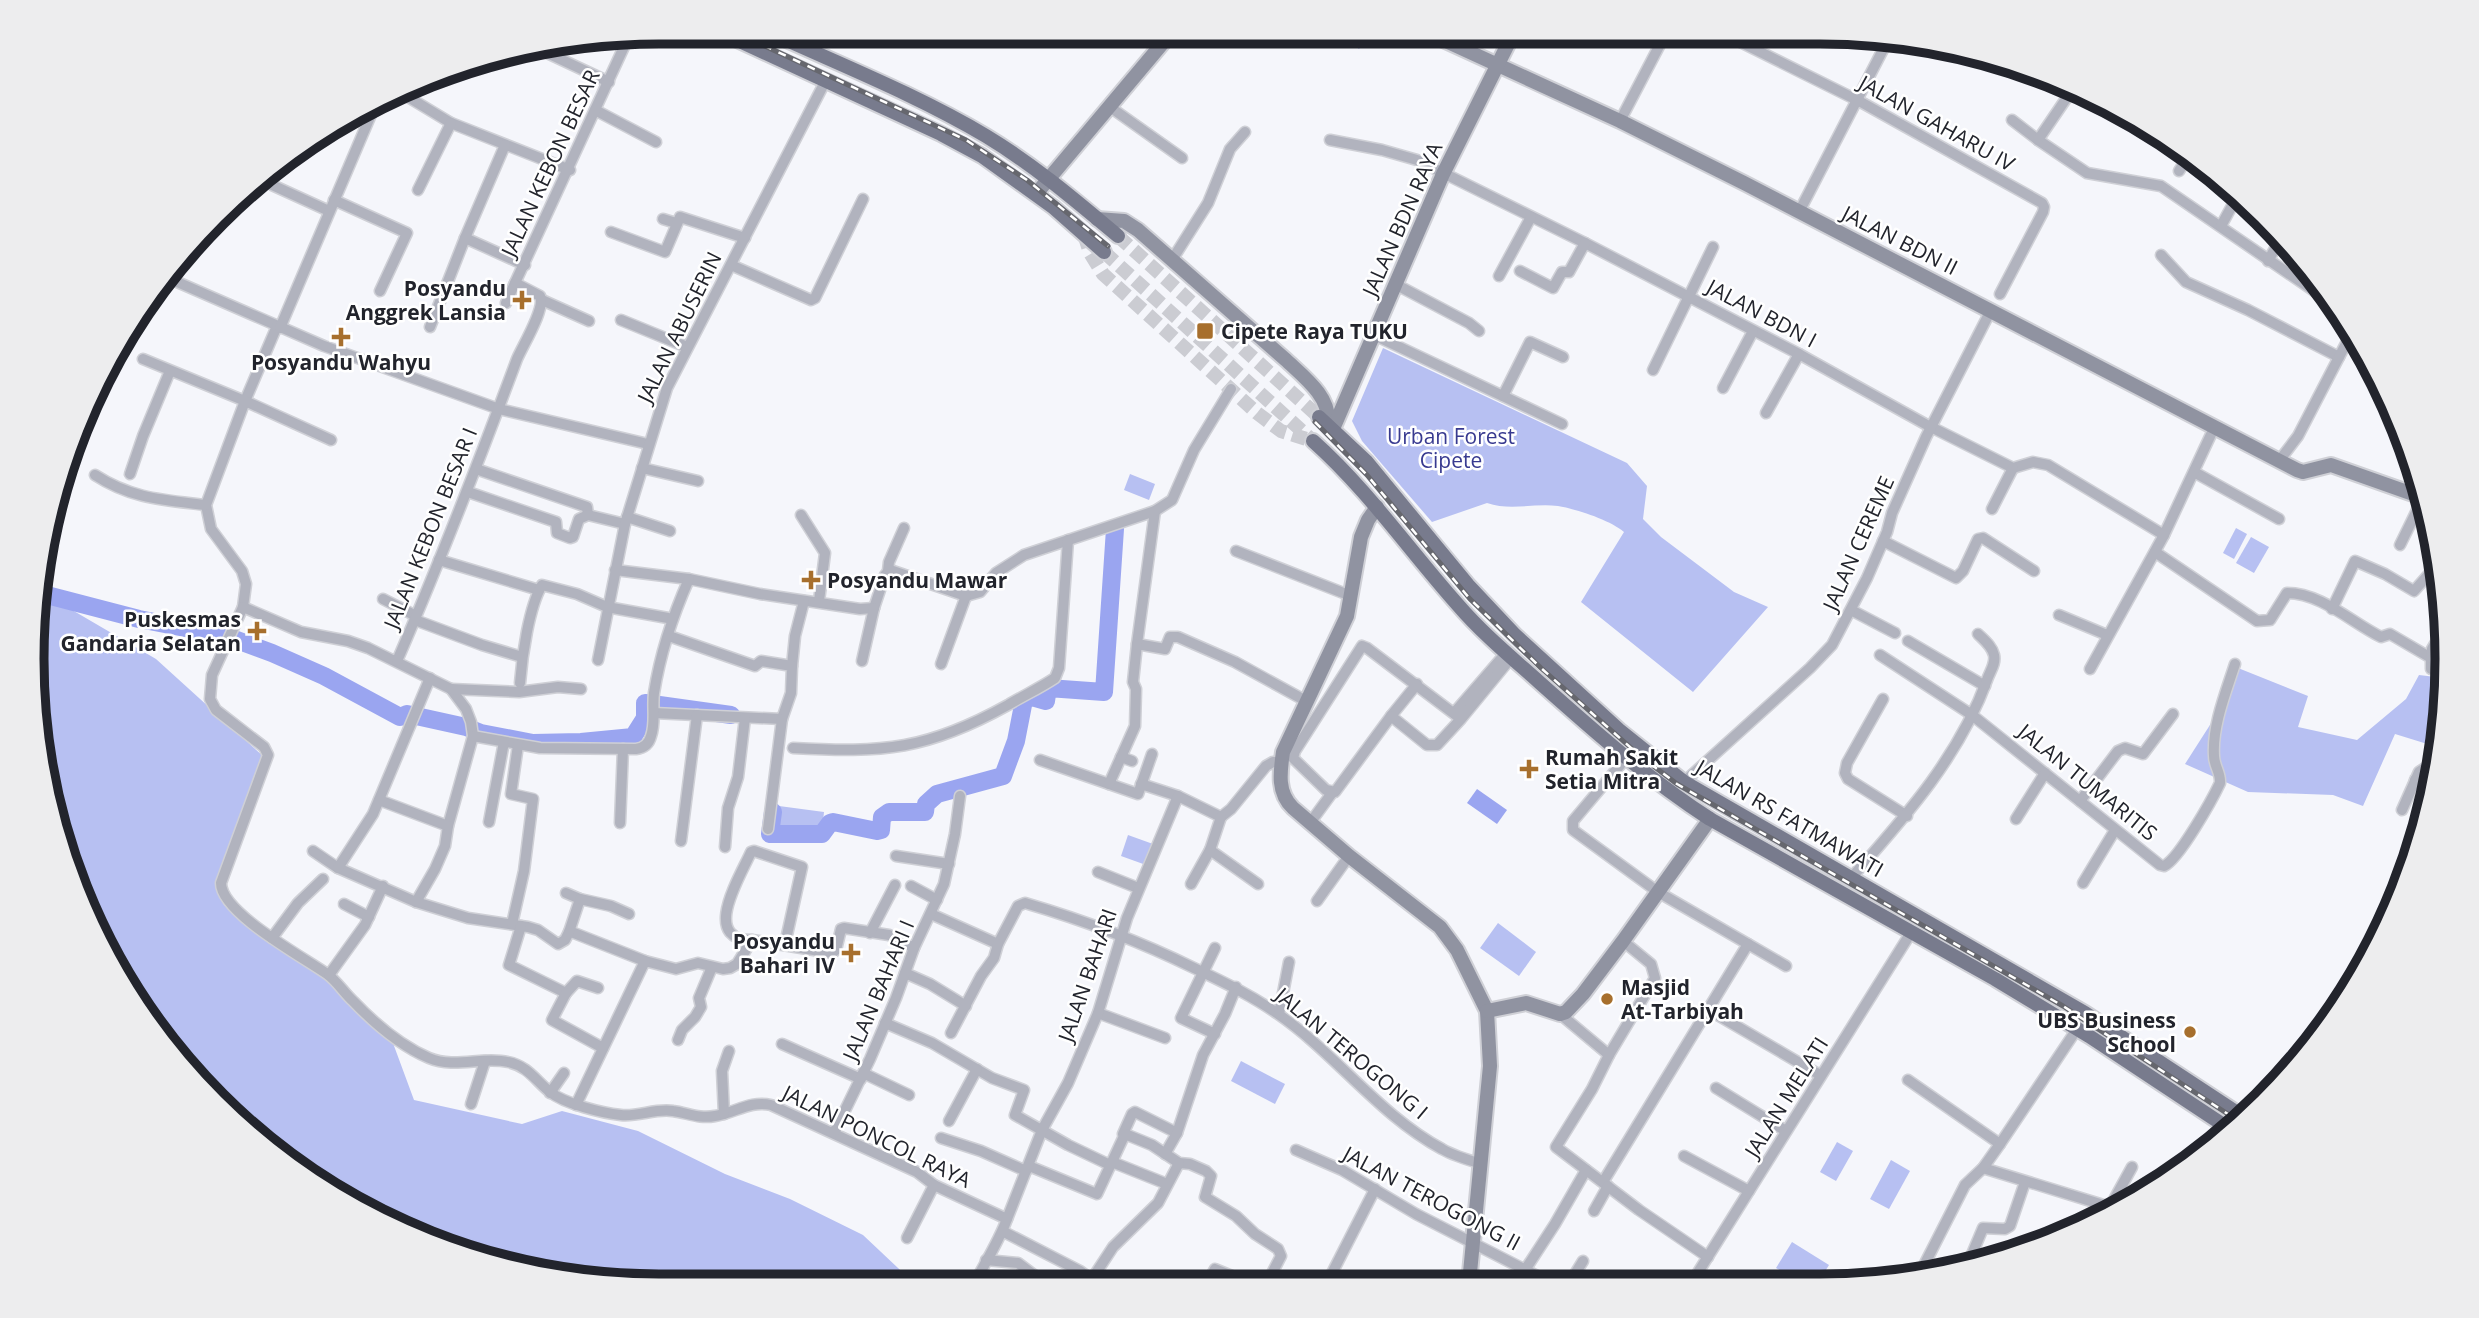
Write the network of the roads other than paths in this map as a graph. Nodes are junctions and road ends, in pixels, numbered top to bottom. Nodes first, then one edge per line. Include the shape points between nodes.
1 (746, 44) edge
2 (796, 44) edge
3 (815, 44) edge
4 (1159, 44) edge
5 (1452, 44) edge
6 (1508, 44) edge
7 (1660, 44) edge
8 (1744, 44) edge
9 (625, 45) edge
10 (1884, 47) edge
11 (811, 51) junction
12 (550, 54) edge
13 (1497, 65) junction
14 (826, 80) junction
15 (609, 82) junction
16 (2068, 96) edge
17 (409, 98) edge
18 (1857, 100) junction
19 (1110, 107) junction
20 (595, 110) junction
21 (371, 116) edge
22 (2012, 120) dead end
23 (1620, 121) junction
24 (451, 123) junction
25 (1245, 132) dead end
26 (1330, 140) dead end
27 (2038, 140) junction
28 (656, 142) dead end
29 (505, 145) junction
30 (1182, 159) dead end
31 (2184, 163) edge
32 (570, 170) junction
33 (2179, 171) dead end
34 (1444, 174) junction
35 (1048, 178) junction
36 (272, 185) dead end
37 (418, 190) dead end
38 (1035, 194) junction
39 (863, 199) dead end
40 (334, 200) junction
41 (2233, 203) edge
42 (329, 211) junction
43 (1799, 212) junction
44 (1531, 216) junction
45 (663, 219) dead end
46 (1097, 219) junction
47 (676, 223) junction
48 (2221, 226) junction
49 (611, 232) dead end
50 (1118, 236) tunnel mouth
51 (465, 238) junction
52 (746, 238) junction
53 (1585, 243) junction
54 (2276, 246) edge
55 (1713, 247) dead end
56 (1104, 252) tunnel mouth
57 (2161, 255) dead end
58 (1171, 260) junction
59 (2268, 261) junction
60 (525, 265) junction
61 (731, 265) junction
62 (1520, 271) dead end
63 (1499, 276) dead end
64 (174, 281) edge
65 (515, 283) junction
66 (1395, 284) junction
67 (380, 291) dead end
68 (2313, 291) edge
69 (2000, 294) dead end
70 (1688, 296) junction
71 (542, 300) junction
72 (506, 303) dead end
73 (1990, 312) junction
74 (621, 320) dead end
75 (589, 321) dead end
76 (278, 327) junction
77 (430, 327) dead end
78 (1479, 331) dead end
79 (1753, 331) junction
80 (1374, 335) junction
81 (2347, 341) edge
82 (687, 347) junction
83 (1799, 354) junction
84 (1563, 357) dead end
85 (2339, 357) junction
86 (143, 359) dead end
87 (1653, 370) dead end
88 (170, 371) junction
89 (1723, 388) dead end
90 (1231, 389) dead end
91 (1503, 396) junction
92 (245, 401) junction
93 (499, 409) junction
94 (1766, 413) dead end
95 (1327, 424) junction
96 (1562, 424) dead end
97 (1931, 427) junction
98 (2214, 428) junction
99 (331, 440) dead end
100 (1314, 440) dead end
101 (648, 444) junction
102 (2279, 461) junction
103 (642, 468) junction
104 (2013, 468) junction
105 (476, 469) junction
106 (2194, 471) junction
107 (130, 474) dead end
108 (95, 475) dead end
109 (698, 481) dead end
110 (468, 492) junction
111 (2412, 493) edge
112 (206, 505) junction
113 (1377, 507) junction
114 (1992, 509) dead end
115 (1155, 511) junction
116 (2417, 513) edge
117 (588, 515) junction
118 (801, 515) dead end
119 (2279, 519) dead end
120 (626, 520) junction
121 (904, 528) dead end
122 (670, 530) dead end
123 (2164, 535) junction
124 (1068, 540) junction
125 (1883, 541) junction
126 (2400, 545) dead end
127 (1236, 551) dead end
128 (2155, 552) junction
129 (439, 560) junction
130 (615, 570) junction
131 (888, 571) junction
132 (2034, 571) dead end
133 (2429, 574) edge
134 (689, 579) junction
135 (539, 590) junction
136 (966, 596) junction
137 (1351, 596) junction
138 (383, 599) dead end
139 (804, 601) junction
140 (819, 601) junction
141 (243, 607) junction
142 (607, 607) junction
143 (874, 608) junction
144 (2332, 609) junction
145 (1851, 610) junction
146 (2059, 615) dead end
147 (416, 618) junction
148 (668, 618) dead end
149 (1895, 633) dead end
150 (1978, 634) dead end
151 (2107, 635) junction
152 (669, 636) junction
153 (1908, 641) dead end
154 (1137, 644) junction
155 (2435, 644) edge
156 (1509, 655) junction
157 (1880, 655) dead end
158 (522, 657) junction
159 (2431, 658) junction
160 (598, 660) dead end
161 (397, 661) junction
162 (862, 661) dead end
163 (941, 664) dead end
164 (2235, 664) dead end
165 (792, 666) junction
166 (2090, 669) dead end
167 (2431, 669) dead end
168 (430, 678) junction
169 (520, 683) dead end
170 (1417, 684) junction
171 (1985, 685) junction
172 (582, 688) dead end
173 (451, 689) junction
174 (1883, 699) dead end
175 (1306, 701) junction
176 (654, 709) junction
177 (2173, 714) dead end
178 (697, 715) junction
179 (1972, 715) junction
180 (1391, 716) junction
181 (1458, 716) junction
182 (783, 717) junction
183 (745, 718) junction
184 (472, 732) junction
185 (503, 742) junction
186 (518, 745) junction
187 (793, 748) dead end
188 (623, 749) junction
189 (1152, 754) dead end
190 (1626, 758) junction
191 (1040, 760) dead end
192 (1282, 762) junction
193 (2425, 768) edge
194 (2045, 773) junction
195 (2415, 780) junction
196 (1684, 782) junction
197 (1141, 783) junction
198 (2422, 783) edge
199 (1108, 784) junction
200 (1329, 791) junction
201 (960, 796) dead end
202 (1178, 796) junction
203 (379, 800) junction
204 (2080, 802) junction
205 (2402, 810) dead end
206 (1907, 816) junction
207 (1221, 817) junction
208 (1710, 819) junction
209 (2016, 819) dead end
210 (1308, 821) junction
211 (489, 822) dead end
212 (620, 823) dead end
213 (447, 826) junction
214 (768, 830) dead end
215 (2115, 830) junction
216 (1783, 839) junction
217 (681, 841) dead end
218 (725, 847) dead end
219 (1210, 850) junction
220 (313, 851) dead end
221 (1774, 854) junction
222 (896, 856) dead end
223 (1349, 856) junction
224 (949, 864) junction
225 (338, 868) junction
226 (1098, 872) dead end
227 (1852, 877) junction
228 (323, 879) dead end
229 (2083, 883) dead end
230 (1191, 884) dead end
231 (1258, 884) dead end
232 (895, 885) dead end
233 (383, 886) junction
234 (911, 886) dead end
235 (1139, 888) junction
236 (566, 892) dead end
237 (1658, 892) junction
238 (580, 899) junction
239 (937, 900) junction
240 (1317, 901) dead end
241 (416, 902) junction
242 (344, 904) dead end
243 (629, 914) dead end
244 (932, 914) junction
245 (369, 917) junction
246 (517, 925) junction
247 (1912, 931) junction
248 (569, 932) junction
249 (870, 933) junction
250 (1122, 935) junction
251 (272, 938) junction
252 (752, 940) junction
253 (1623, 942) junction
254 (785, 944) junction
255 (998, 944) junction
256 (1748, 944) junction
257 (914, 948) junction
258 (1215, 948) dead end
259 (645, 961) junction
260 (1289, 962) dead end
261 (1786, 966) dead end
262 (712, 967) junction
263 (1202, 972) junction
264 (905, 973) junction
265 (329, 975) junction
266 (1236, 987) junction
267 (598, 988) dead end
268 (566, 993) junction
269 (966, 1006) junction
270 (1709, 1010) junction
271 (1487, 1011) junction
272 (1098, 1013) junction
273 (1279, 1014) junction
274 (1560, 1014) junction
275 (885, 1023) junction
276 (2077, 1029) junction
277 (951, 1033) dead end
278 (1215, 1034) junction
279 (1165, 1038) dead end
280 (678, 1040) dead end
281 (782, 1044) dead end
282 (603, 1048) junction
283 (729, 1051) dead end
284 (1609, 1055) junction
285 (485, 1061) junction
286 (978, 1069) junction
287 (2176, 1072) junction
288 (564, 1073) dead end
289 (1820, 1075) junction
290 (862, 1076) junction
291 (1908, 1080) dead end
292 (2190, 1081) junction
293 (2166, 1087) junction
294 (1716, 1088) dead end
295 (551, 1093) junction
296 (909, 1095) dead end
297 (2180, 1096) junction
298 (471, 1104) dead end
299 (576, 1105) junction
300 (2236, 1112) edge
301 (724, 1114) junction
302 (949, 1121) dead end
303 (2223, 1125) edge
304 (1042, 1130) junction
305 (1786, 1131) junction
306 (834, 1133) junction
307 (1177, 1133) junction
308 (1123, 1134) junction
309 (941, 1138) dead end
310 (2000, 1144) junction
311 (1296, 1150) dead end
312 (1165, 1154) junction
313 (1684, 1156) dead end
314 (1111, 1163) junction
315 (1179, 1163) junction
316 (1482, 1164) junction
317 (2132, 1167) dead end
318 (1027, 1168) junction
319 (1983, 1168) junction
320 (1586, 1170) junction
321 (2025, 1182) junction
322 (1167, 1184) junction
323 (1605, 1184) junction
324 (934, 1185) junction
325 (1375, 1189) junction
326 (1749, 1191) junction
327 (2117, 1198) edge
328 (2098, 1208) edge
329 (1594, 1211) dead end
330 (1007, 1219) junction
331 (1004, 1232) junction
332 (907, 1238) dead end
333 (1473, 1242) junction
334 (1971, 1255) edge
335 (1708, 1257) junction
336 (986, 1260) junction
337 (1583, 1261) dead end
338 (1925, 1265) edge
339 (1525, 1270) junction
340 (979, 1274) edge
341 (1033, 1274) edge
342 (1081, 1274) edge
343 (1098, 1274) edge
344 (1213, 1274) edge
345 (1228, 1274) edge
346 (1272, 1274) edge
347 (1332, 1274) edge
348 (1470, 1274) edge
349 (1533, 1274) edge
350 (1575, 1274) edge
351 (1697, 1274) edge

1 - 14 main road
2 - 11 main road
3 - 11 street
4 - 19 street
5 - 13 street, JALAN BDN II
6 - 13 street, JALAN BDN RAYA
7 - 23 street
8 - 18 street, JALAN GAHARU IV
9 - 15 street, JALAN KEBON BESAR
10 - 18 street
11 - 35 main road via 954,118
12 - 15 street
13 - 23 street, JALAN BDN II
13 - 34 street, JALAN BDN RAYA
14 - 38 main road via 958,143
14 - 52 street, JALAN ABUSERIN
15 - 20 street, JALAN KEBON BESAR
16 - 27 street
17 - 24 street
18 - 43 street
18 - 69 street, JALAN GAHARU IV via 2043,204
19 - 30 street
19 - 35 street
20 - 28 street
20 - 32 street, JALAN KEBON BESAR
21 - 40 street
22 - 27 street
23 - 43 street, JALAN BDN II
24 - 29 street
24 - 37 street
25 - 58 street via 1230,149 1208,203
26 - 34 street, JALAN BDN I via 1405,157
27 - 48 street via 2087,173 2161,186
29 - 32 street
29 - 51 street
31 - 33 street
32 - 60 street, JALAN KEBON BESAR
34 - 44 street, JALAN BDN I
34 - 66 street, JALAN BDN RAYA
35 - 38 street
35 - 46 main road
36 - 42 street
38 - 56 main road
39 - 61 street via 811,300
40 - 42 street
40 - 67 street via 407,233
41 - 48 street
42 - 76 street
43 - 73 street, JALAN BDN II
44 - 53 street, JALAN BDN I
44 - 63 street
45 - 47 street
46 - 50 main road
46 - 58 street via 1124,220
47 - 49 street via 665,252
47 - 52 street via 680,217
48 - 59 street
51 - 60 street
51 - 77 street
52 - 61 street, JALAN ABUSERIN
53 - 62 street via 1569,272 1562,272 1553,288
53 - 70 street, JALAN BDN I
54 - 59 street
55 - 70 street
57 - 85 street via 2186,282
58 - 95 street via 1303,376 1324,401
59 - 68 street
60 - 65 street, JALAN KEBON BESAR
61 - 82 street, JALAN ABUSERIN
64 - 76 street
65 - 71 street, JALAN KEBON BESAR
65 - 72 street
66 - 78 street
66 - 80 street, JALAN BDN RAYA
70 - 79 street, JALAN BDN I
70 - 87 street
71 - 75 street, JALAN KEBON BESAR
71 - 93 street
73 - 97 street, JALAN CEREME
73 - 98 street, JALAN BDN II
74 - 82 street
76 - 92 street
76 - 93 street
79 - 83 street, JALAN BDN I
79 - 89 street
80 - 91 street
80 - 95 street, JALAN BDN RAYA
81 - 85 street
82 - 101 street, JALAN ABUSERIN
83 - 94 street
83 - 97 street, JALAN BDN I
84 - 91 street via 1530,342
85 - 102 street via 2298,436
86 - 88 street
88 - 92 street
88 - 107 street
90 - 115 street via 1194,450 1172,500
91 - 96 street
92 - 99 street
92 - 112 street
93 - 101 street
93 - 105 street, JALAN KEBON BESAR I
95 - 196 main road, JALAN RS FATMAWATI via 1366,461 1515,635
97 - 104 street, JALAN BDN I
97 - 125 street, JALAN CEREME
98 - 102 street, JALAN BDN II
98 - 106 street
100 - 113 main road, JALAN RS FATMAWATI
101 - 103 street, JALAN ABUSERIN
102 - 111 street, JALAN BDN II via 2300,472 2331,465
103 - 109 street
103 - 120 street, JALAN ABUSERIN
104 - 114 street
104 - 123 street via 2033,462 2048,465
105 - 110 street, JALAN KEBON BESAR I
105 - 117 street via 587,507
106 - 119 street
106 - 123 street
108 - 112 street via 115,488 146,498
110 - 117 street via 557,523 557,533 570,538 579,519
110 - 129 street, JALAN KEBON BESAR I
112 - 141 street, JALAN PONCOL RAYA via 211,529 244,576
113 - 137 street via 1361,537
113 - 156 main road, JALAN RS FATMAWATI via 1456,603
115 - 124 street
115 - 154 street
116 - 126 street
117 - 120 street
118 - 140 street via 825,553
120 - 122 street
120 - 130 street, JALAN ABUSERIN
121 - 131 street
123 - 128 street
124 - 136 street via 1013,560 980,593
124 - 187 street via 1055,678 954,732 924,742 870,751
125 - 132 street via 1956,578 1964,571 1978,539 1983,538
125 - 145 street, JALAN CEREME
127 - 137 street
128 - 144 street via 2257,621 2270,621 2287,593 2299,593
128 - 151 street
129 - 135 street
129 - 147 street, JALAN KEBON BESAR I
130 - 134 street
130 - 142 street, JALAN ABUSERIN
131 - 136 street
131 - 143 street
133 - 144 street via 2414,591 2356,561
134 - 139 street
134 - 152 street
135 - 142 street via 545,584
135 - 158 street
136 - 163 street
137 - 175 street via 1347,616
138 - 147 street
139 - 140 street
139 - 165 street
140 - 143 street
141 - 161 street via 301,632 354,643
141 - 251 street, JALAN PONCOL RAYA via 212,675 209,692 212,705 264,747 268,759 221,888 230,904
142 - 148 street
142 - 160 street, JALAN ABUSERIN
143 - 162 street
144 - 159 street via 2358,626 2381,637 2390,634
145 - 149 street
145 - 196 street, JALAN CEREME via 1823,656
146 - 151 street
147 - 158 street
147 - 161 street, JALAN KEBON BESAR I
150 - 171 street via 1995,656
151 - 166 street
152 - 165 street via 755,666 761,661
152 - 176 street
153 - 171 street
154 - 175 street via 1166,649 1170,637 1178,637
154 - 199 street via 1135,726 1126,759
155 - 159 street
156 - 181 street
156 - 190 main road, JALAN RS FATMAWATI
157 - 179 street, JALAN TUMARITIS
158 - 169 street
159 - 167 street
161 - 168 street
164 - 215 street, JALAN TUMARITIS via 2214,751 2219,787 2169,864 2160,865
165 - 182 street via 791,693
168 - 173 street
168 - 203 street
170 - 180 street
170 - 181 street
170 - 200 street via 1367,648 1360,648 1293,755
171 - 179 street
172 - 173 street via 519,692
173 - 184 street via 466,709
174 - 206 street via 1845,772 1848,779
175 - 192 street
176 - 178 street
176 - 188 street via 649,742 641,749
177 - 204 street via 2143,754 2125,748 2118,751
178 - 183 street
178 - 217 street
179 - 194 street, JALAN TUMARITIS
179 - 206 street
180 - 181 street via 1430,746 1437,744
180 - 200 street via 1339,790
182 - 183 street
182 - 214 street
183 - 218 street
184 - 185 street
184 - 213 street
185 - 186 street
185 - 211 street
186 - 188 street
186 - 246 street via 511,794 533,799
188 - 212 street
189 - 197 street
190 - 208 main road, JALAN RS FATMAWATI
190 - 237 street via 1572,827
191 - 199 street
192 - 207 street via 1266,766
192 - 210 street via 1281,785 1287,802
193 - 195 street
194 - 204 street, JALAN TUMARITIS
194 - 209 street
195 - 198 street
195 - 205 street
196 - 216 main road, JALAN RS FATMAWATI
197 - 199 street via 1138,794
197 - 202 street
200 - 210 street
201 - 224 street
202 - 207 street
202 - 235 street, JALAN BAHARI
203 - 213 street
203 - 225 street
204 - 215 street, JALAN TUMARITIS
206 - 227 street
207 - 219 street
208 - 221 main road, JALAN RS FATMAWATI
208 - 237 street
210 - 223 street
213 - 241 street via 445,846
215 - 229 street
216 - 221 main road
216 - 227 main road, JALAN RS FATMAWATI
219 - 230 street
219 - 231 street
220 - 225 street
221 - 247 main road, JALAN RS FATMAWATI
222 - 224 street
223 - 240 street
223 - 271 street via 1443,930
224 - 239 street
225 - 233 street
226 - 235 street
227 - 287 main road, JALAN RS FATMAWATI via 2075,1007
228 - 251 street
232 - 249 street
233 - 241 street
233 - 245 street
234 - 239 street
235 - 250 street, JALAN BAHARI
236 - 238 street
237 - 253 street
237 - 256 street
238 - 243 street
238 - 248 street
239 - 244 street
241 - 246 street via 468,918
242 - 245 street
244 - 255 street, JALAN BAHARI I
244 - 257 street, JALAN BAHARI I
245 - 265 street
246 - 248 street via 538,930 558,944
246 - 268 street via 508,964
247 - 276 main road, JALAN RS FATMAWATI
247 - 289 street, JALAN MELATI
248 - 259 street
249 - 254 street via 842,928 832,953
249 - 257 street via 894,937
250 - 255 street via 1025,903 1018,906
250 - 263 street, JALAN TEROGONG I
250 - 272 street, JALAN BAHARI
251 - 265 street, JALAN PONCOL RAYA
252 - 254 street
252 - 254 street via 733,937 725,921 754,850 802,867
252 - 262 street via 734,966
253 - 274 street via 1583,994
253 - 284 street via 1651,964 1655,975
255 - 269 street
256 - 261 street
256 - 270 street
257 - 264 street, JALAN BAHARI I
258 - 263 street
259 - 262 street via 676,969 698,963
259 - 282 street
260 - 273 street
262 - 280 street via 699,998 701,1007
263 - 266 street, JALAN TEROGONG I
263 - 278 street via 1181,1018
264 - 269 street
264 - 275 street, JALAN BAHARI I
265 - 285 street, JALAN PONCOL RAYA via 384,1029 428,1058 449,1063
266 - 273 street, JALAN TEROGONG I
266 - 278 street
267 - 268 street via 577,981
268 - 282 street via 552,1020
269 - 277 street
270 - 289 street
270 - 323 street
271 - 274 street via 1526,1003
271 - 316 street via 1490,1066
272 - 279 street
272 - 304 street, JALAN BAHARI
273 - 316 street, JALAN TEROGONG I via 1421,1136 1447,1152
274 - 284 street
275 - 286 street
275 - 290 street, JALAN BAHARI I
276 - 293 main road, JALAN RS FATMAWATI
276 - 310 street
278 - 307 street via 1203,1055
281 - 290 street
282 - 299 street
283 - 301 street via 722,1071
284 - 320 street via 1556,1147
285 - 295 street, JALAN PONCOL RAYA via 524,1067
285 - 298 street
286 - 302 street
286 - 304 street via 1024,1090 1015,1115
287 - 292 main road, JALAN RS FATMAWATI
287 - 293 main road
288 - 295 street
289 - 305 street, JALAN MELATI
290 - 296 street
290 - 306 street, JALAN BAHARI I
291 - 310 street
292 - 297 main road
292 - 300 main road, JALAN RS FATMAWATI
293 - 297 main road, JALAN RS FATMAWATI
294 - 305 street
295 - 299 street, JALAN PONCOL RAYA
297 - 303 main road, JALAN RS FATMAWATI
299 - 301 street, JALAN PONCOL RAYA via 622,1115 656,1111 694,1117
301 - 306 street, JALAN PONCOL RAYA via 762,1103
304 - 314 street
304 - 318 street, JALAN BAHARI
305 - 326 street, JALAN MELATI
306 - 324 street, JALAN PONCOL RAYA via 918,1172
307 - 308 street via 1135,1112
307 - 312 street
308 - 312 street
308 - 314 street
309 - 318 street
310 - 319 street
311 - 325 street, JALAN TEROGONG II
312 - 315 street
313 - 326 street
314 - 318 street via 1094,1194 1041,1169
314 - 322 street
315 - 322 street
315 - 346 street via 1210,1173 1205,1197 1279,1251
316 - 333 street
317 - 327 street
318 - 330 street, JALAN BAHARI
319 - 321 street
319 - 338 street via 1965,1185
320 - 323 street
320 - 339 street
321 - 328 street
321 - 334 street via 2010,1226 1983,1227
322 - 343 street via 1158,1203 1113,1247
323 - 329 street
323 - 335 street
324 - 330 street, JALAN PONCOL RAYA
324 - 332 street
325 - 333 street, JALAN TEROGONG II
325 - 347 street
326 - 335 street, JALAN MELATI
330 - 331 street, JALAN BAHARI
331 - 336 street, JALAN BAHARI
331 - 342 street
333 - 339 street, JALAN TEROGONG II
333 - 348 street
335 - 351 street, JALAN MELATI
336 - 340 street, JALAN BAHARI
336 - 341 street via 1018,1263
337 - 350 street
339 - 349 street, JALAN TEROGONG II
344 - 345 street via 1217,1269

